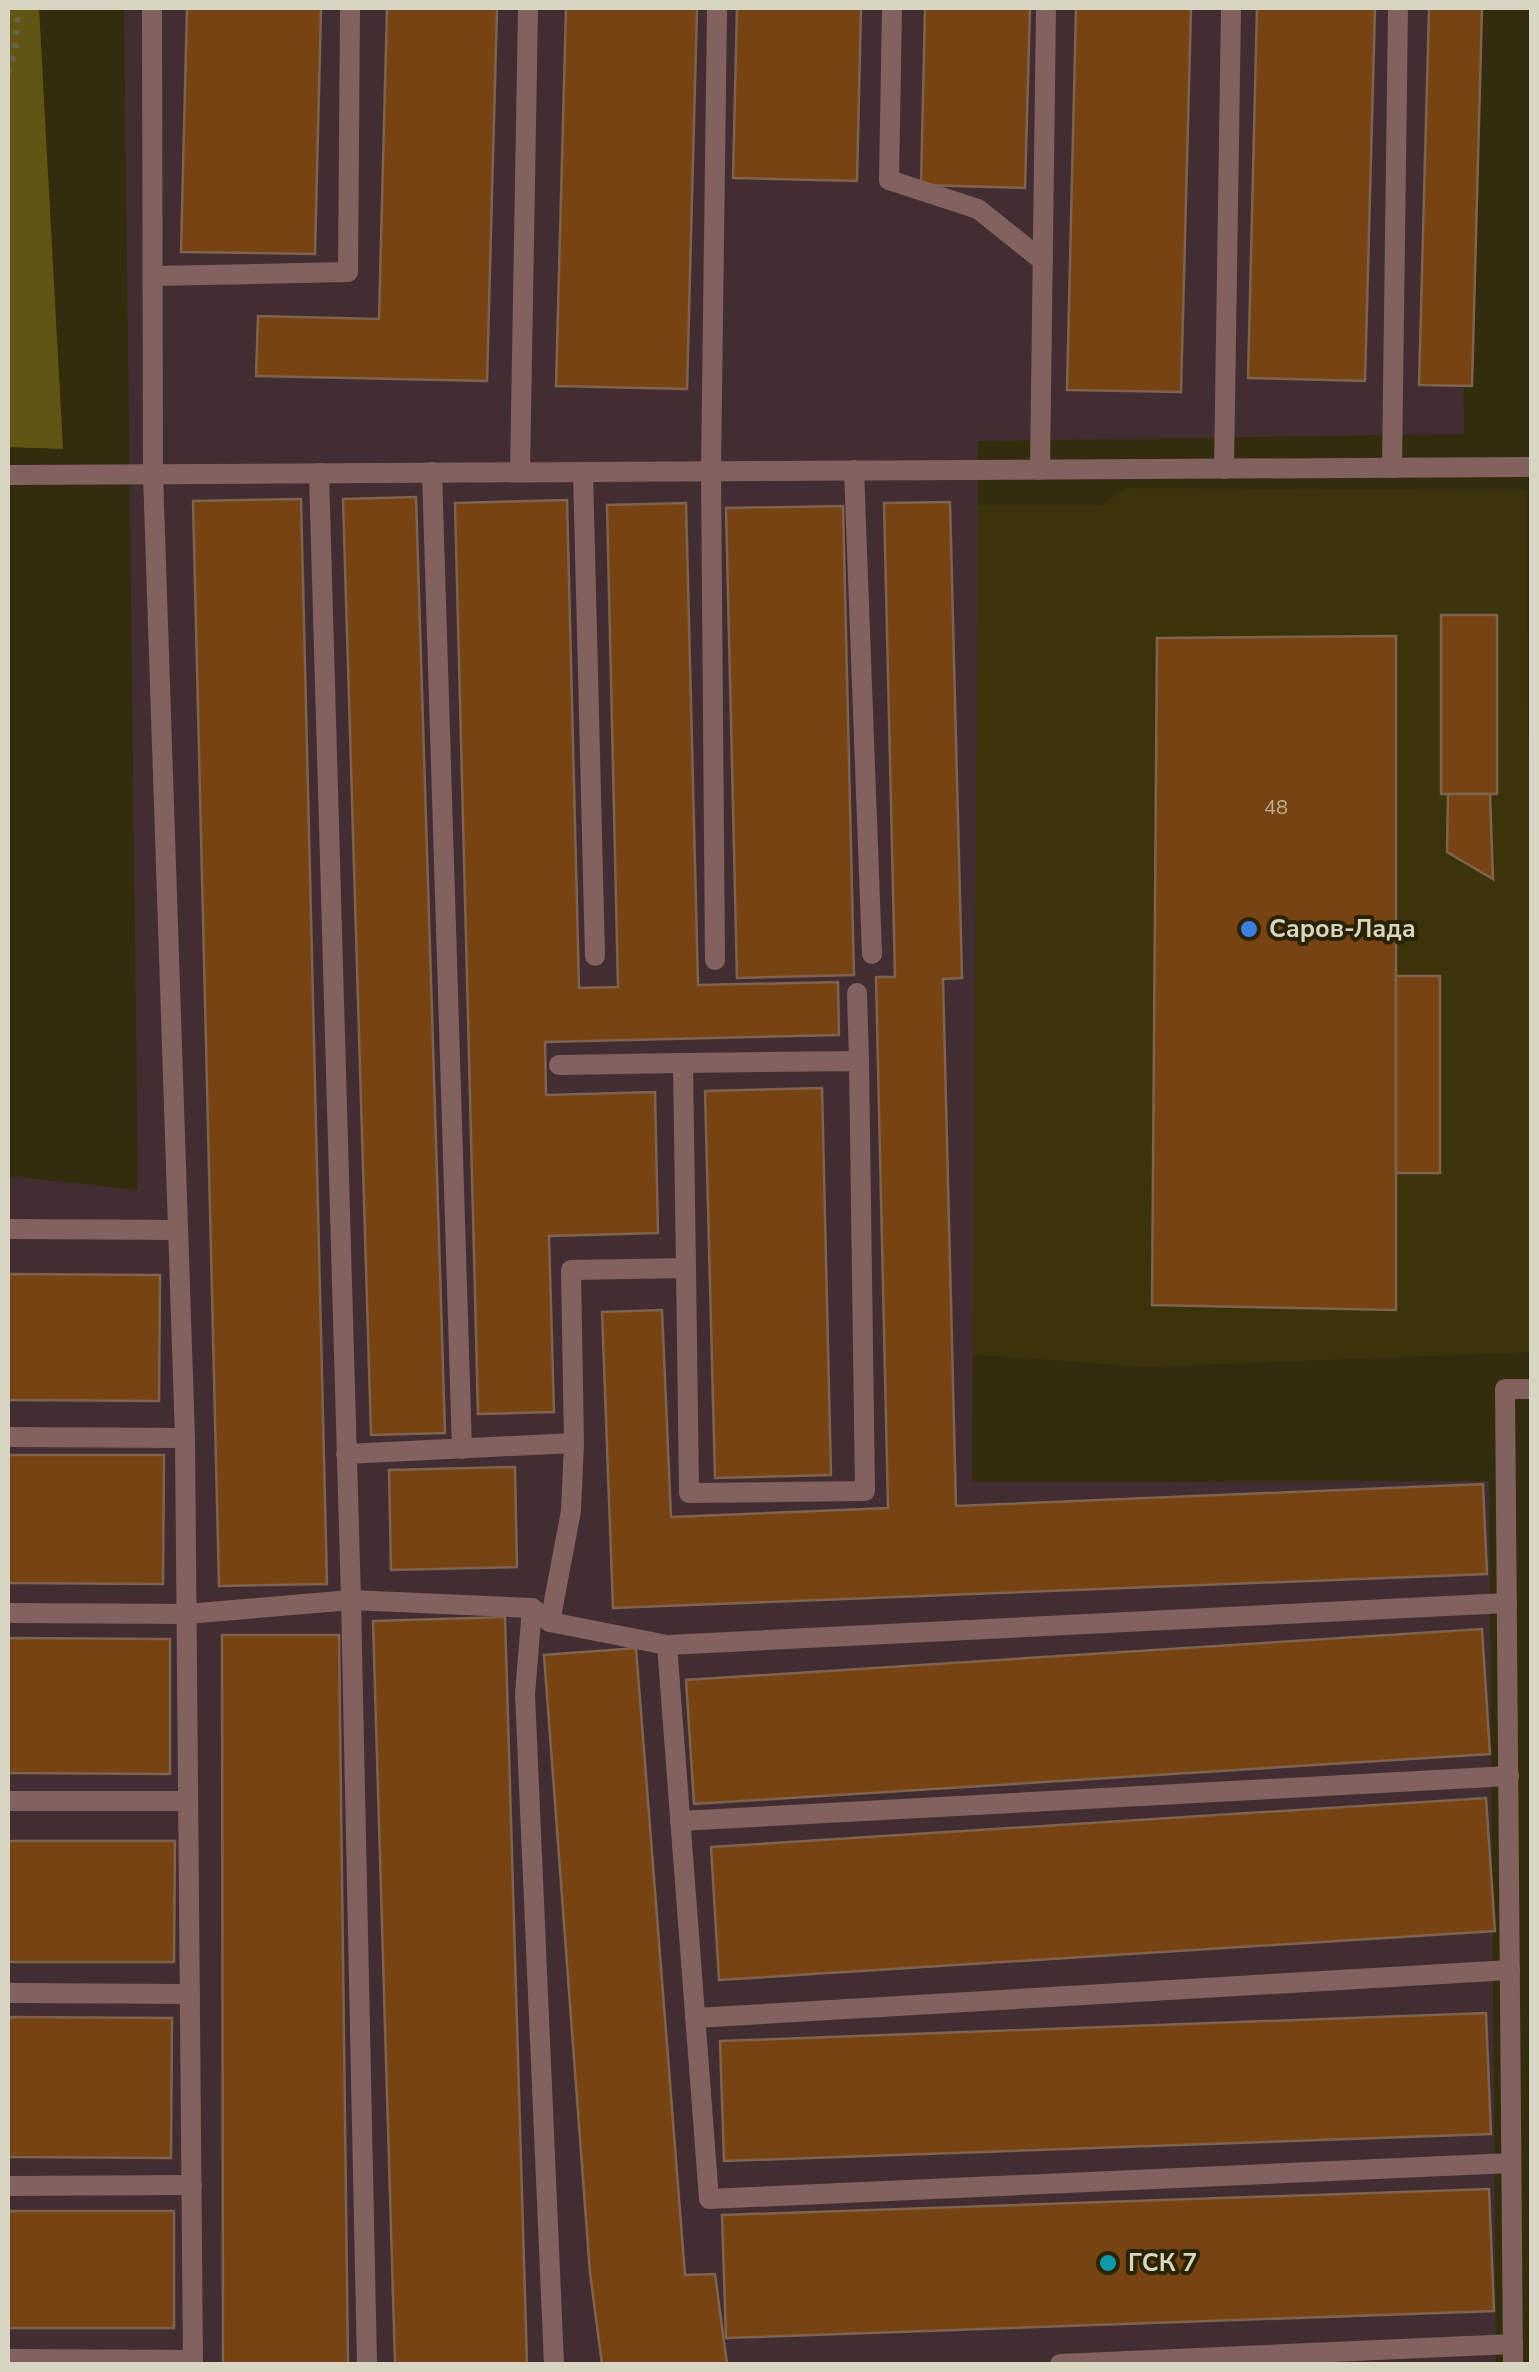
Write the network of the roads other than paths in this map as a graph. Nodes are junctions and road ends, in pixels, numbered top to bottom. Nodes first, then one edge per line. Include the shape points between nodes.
1 (152, 8) edge
2 (350, 8) edge
3 (528, 8) edge
4 (717, 8) edge
5 (892, 8) edge
6 (1046, 8) edge
7 (1231, 8) edge
8 (1398, 8) edge
9 (1043, 262) junction
10 (153, 276) junction
11 (1532, 467) edge
12 (1392, 468) junction
13 (1224, 469) junction
14 (854, 470) junction
15 (1040, 470) junction
16 (711, 471) junction
17 (432, 472) junction
18 (520, 472) junction
19 (583, 472) junction
20 (319, 473) junction
21 (153, 474) junction
22 (8, 475) edge
23 (872, 954) dead end
24 (595, 956) dead end
25 (715, 960) dead end
26 (857, 993) dead end
27 (858, 1060) junction
28 (682, 1063) junction
29 (559, 1064) dead end
30 (8, 1229) edge
31 (178, 1230) junction
32 (686, 1268) junction
33 (1532, 1389) edge
34 (8, 1437) edge
35 (186, 1438) junction
36 (574, 1443) junction
37 (462, 1449) junction
38 (346, 1454) junction
39 (351, 1600) junction
40 (1507, 1603) junction
41 (532, 1608) junction
42 (8, 1613) edge
43 (187, 1614) junction
44 (550, 1622) junction
45 (667, 1645) junction
46 (1508, 1776) junction
47 (8, 1801) edge
48 (188, 1801) junction
49 (680, 1821) junction
50 (1510, 1970) junction
51 (8, 1993) edge
52 (190, 1994) junction
53 (695, 2018) junction
54 (1511, 2163) junction
55 (192, 2185) junction
56 (8, 2186) edge
57 (1513, 2354) edge
58 (8, 2358) edge
59 (193, 2362) edge
60 (367, 2364) edge
61 (554, 2364) edge
62 (1060, 2364) edge

1 - 10 lane
2 - 10 lane via 348,272
3 - 18 lane
4 - 16 lane
5 - 9 lane via 889,180 978,209
6 - 9 lane
7 - 13 lane
8 - 12 lane
9 - 15 lane
10 - 21 lane
11 - 12 lane
12 - 13 lane
13 - 15 lane
14 - 15 lane
14 - 16 lane
14 - 23 lane
16 - 19 lane
16 - 25 lane
17 - 18 lane
17 - 20 lane
17 - 37 lane
18 - 19 lane
19 - 24 lane
20 - 21 lane
20 - 38 lane
21 - 22 lane
21 - 31 lane
26 - 27 lane
27 - 28 lane
27 - 32 lane via 865,1490 689,1493
28 - 29 lane
28 - 32 lane
30 - 31 lane
31 - 35 lane
32 - 36 lane via 571,1270
33 - 40 lane via 1505,1390
34 - 35 lane
35 - 43 lane
36 - 37 lane
36 - 44 lane via 571,1511
37 - 38 lane
38 - 39 lane
39 - 41 lane
39 - 43 lane
39 - 60 lane
40 - 45 lane
40 - 46 lane
41 - 44 lane
41 - 61 lane via 525,1694
42 - 43 lane
43 - 48 lane
44 - 45 lane
45 - 49 lane
46 - 49 lane
46 - 50 lane
47 - 48 lane
48 - 52 lane
49 - 53 lane
50 - 53 lane
50 - 54 lane
51 - 52 lane
52 - 55 lane
53 - 54 lane via 709,2199
54 - 57 lane
55 - 56 lane
55 - 59 lane
57 - 62 lane
58 - 59 lane

